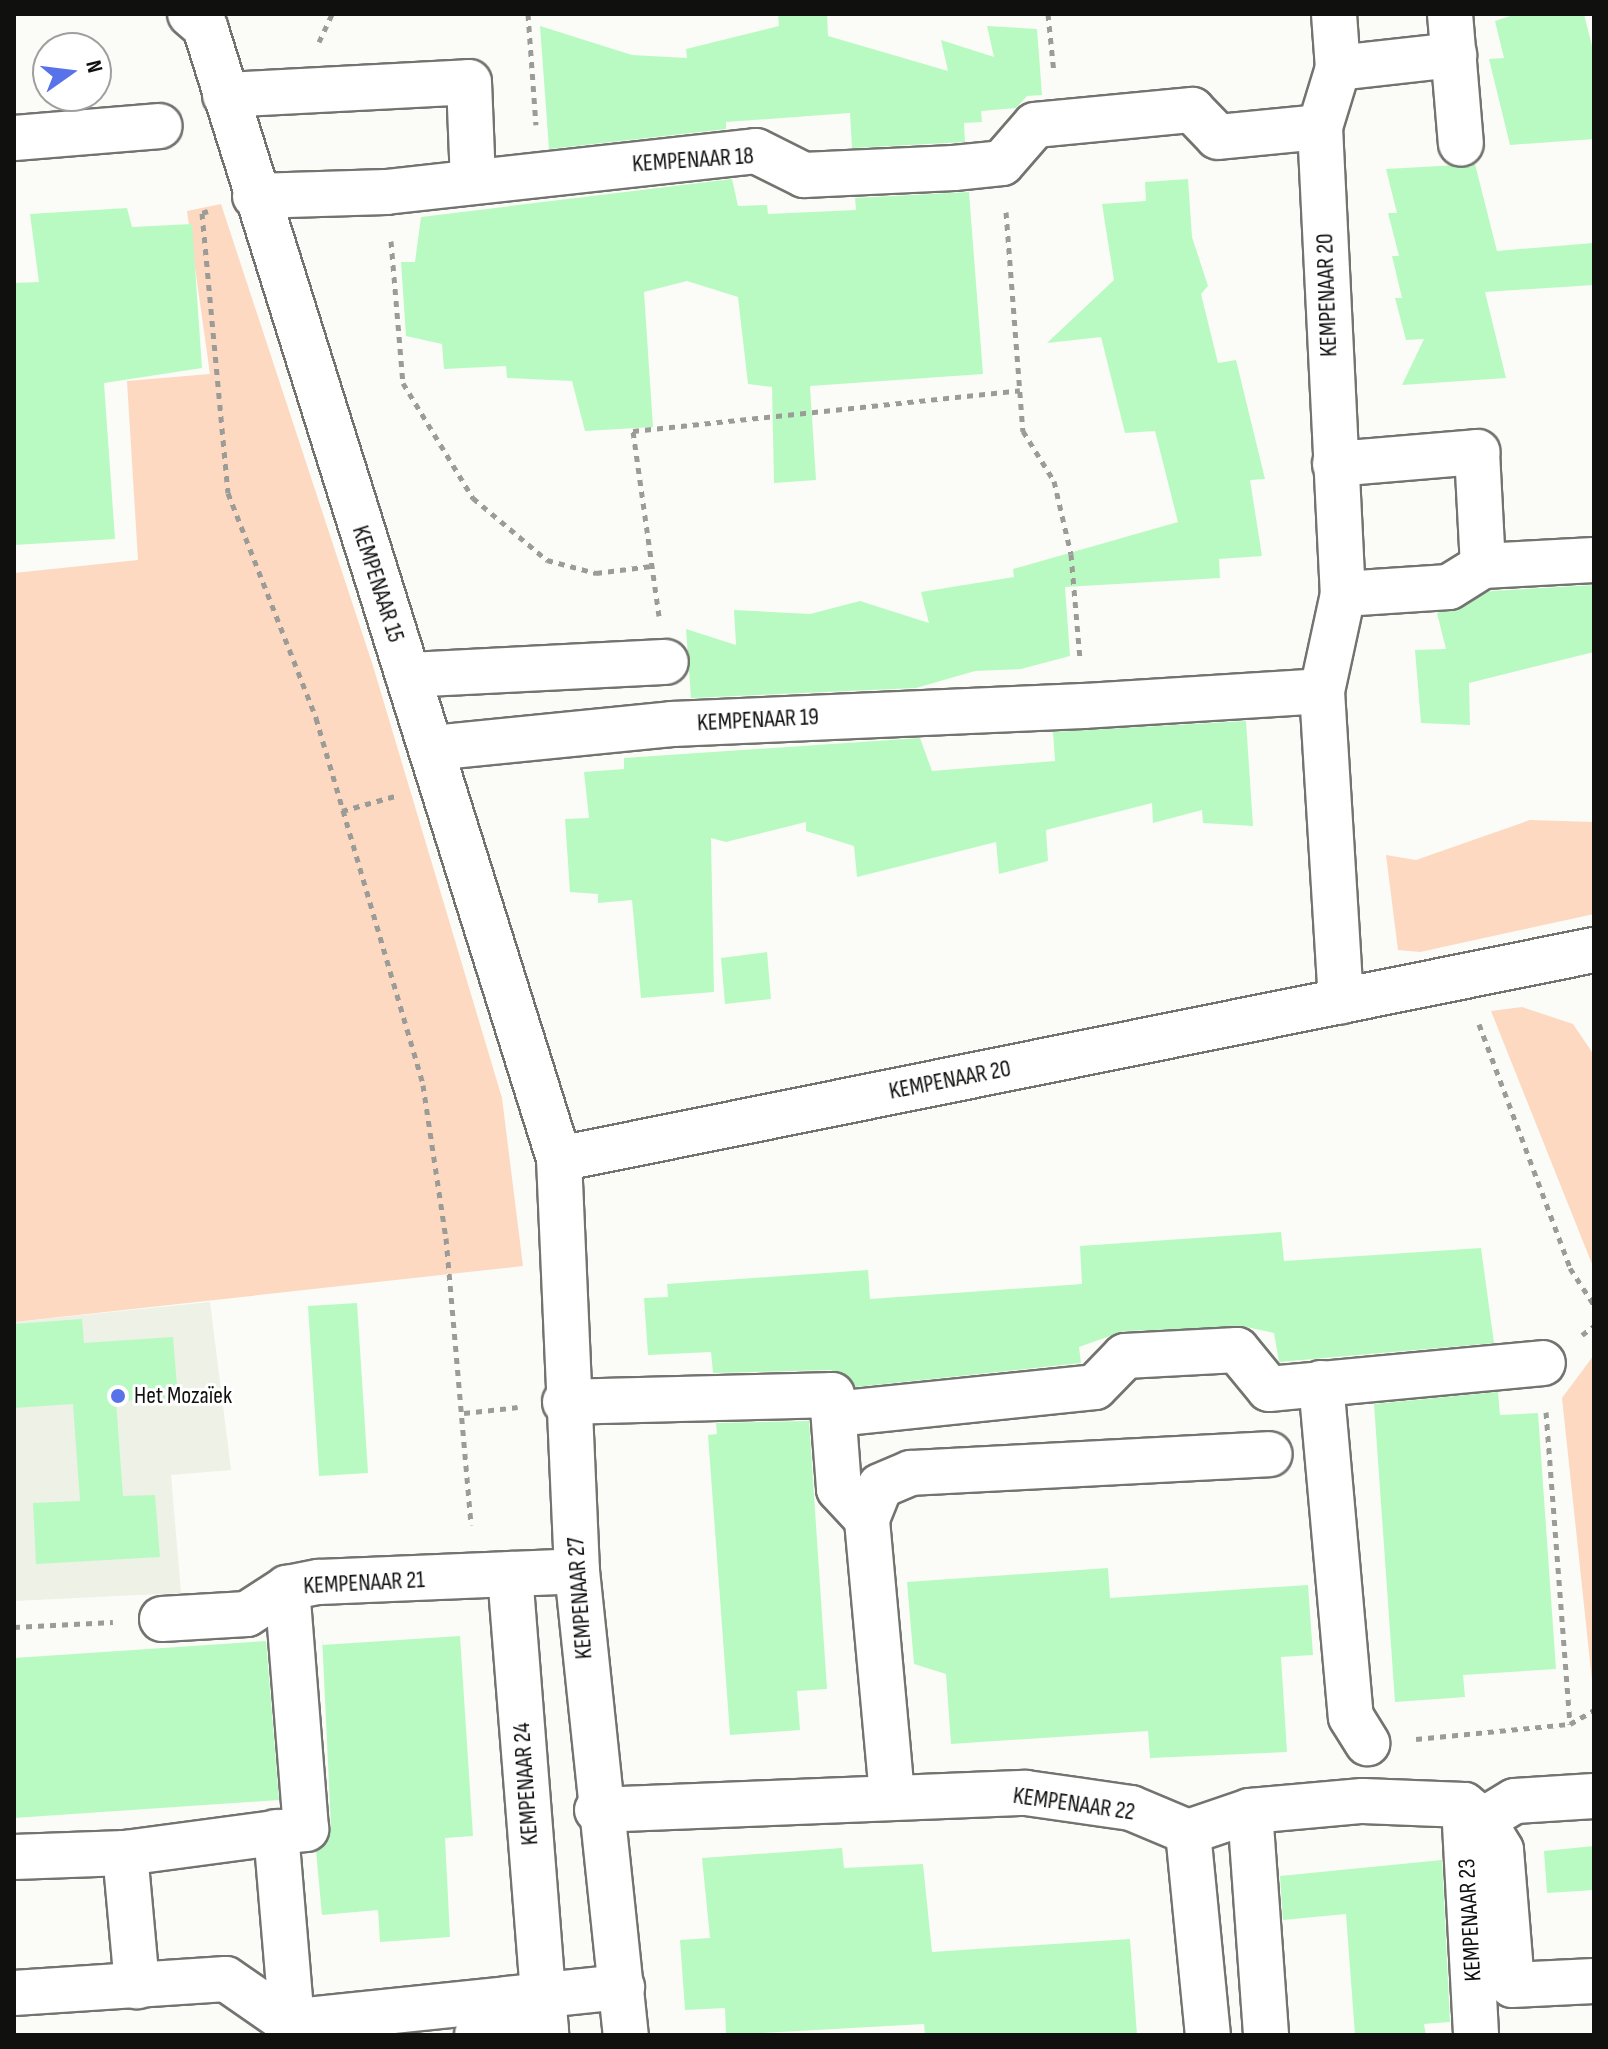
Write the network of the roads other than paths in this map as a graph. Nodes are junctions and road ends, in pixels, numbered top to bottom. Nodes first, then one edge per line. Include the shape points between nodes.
1 (190, 14) edge
2 (1334, 14) edge
3 (1452, 34) edge
4 (1338, 68) junction
5 (225, 95) junction
6 (160, 126) dead end
7 (1320, 127) junction
8 (14, 138) edge
9 (1461, 144) dead end
10 (473, 181) junction
11 (255, 196) junction
12 (1335, 464) junction
13 (1594, 560) edge
14 (1483, 566) junction
15 (1343, 594) junction
16 (666, 662) road end
17 (408, 675) junction
18 (1322, 691) junction
19 (433, 748) junction
20 (1594, 950) edge
21 (1341, 1001) junction
22 (559, 1159) junction
23 (1543, 1363) road end
24 (1321, 1383) junction
25 (565, 1402) junction
26 (835, 1414) junction
27 (1327, 1450) junction
28 (867, 1519) junction
29 (577, 1571) junction
30 (492, 1576) junction
31 (287, 1588) junction
32 (162, 1619) road end
33 (1367, 1743) road end
34 (892, 1795) junction
35 (1594, 1796) edge
36 (597, 1810) junction
37 (1250, 1811) junction
38 (1474, 1812) junction
39 (276, 1832) junction
40 (1188, 1832) junction
41 (125, 1853) junction
42 (14, 1857) edge
43 (1594, 1981) edge
44 (137, 1986) junction
45 (622, 1987) junction
46 (14, 1993) edge
47 (545, 2019) edge
48 (291, 2029) edge
49 (477, 2035) edge
50 (626, 2035) edge
51 (1208, 2035) edge
52 (1266, 2035) edge
53 (1476, 2035) edge

1 - 5 street, KEMPENAAR 15 via 205,27
2 - 4 street, KEMPENAAR 20
3 - 4 street
3 - 9 street
4 - 7 street, KEMPENAAR 20
5 - 10 street via 469,82
5 - 11 street, KEMPENAAR 15
6 - 8 street
7 - 10 street, KEMPENAAR 18 via 1218,137 1192,110 1047,124 1002,163 804,175 756,151
7 - 12 street, KEMPENAAR 20
10 - 11 street, KEMPENAAR 18 via 386,192
11 - 17 street, KEMPENAAR 15
12 - 14 street via 1477,452
12 - 15 street, KEMPENAAR 20
13 - 14 street
14 - 15 street via 1449,587
15 - 18 street, KEMPENAAR 20
16 - 17 street
17 - 19 street, KEMPENAAR 15
18 - 19 street, KEMPENAAR 19 via 672,724
18 - 21 street, KEMPENAAR 20
19 - 22 street, KEMPENAAR 15
20 - 21 street, KEMPENAAR 20
21 - 22 street, KEMPENAAR 20
22 - 25 street, KEMPENAAR 27
23 - 24 street
24 - 26 street via 1269,1389 1237,1350 1125,1356 1095,1387
24 - 27 street
25 - 26 street via 832,1395
25 - 29 street, KEMPENAAR 27
26 - 28 street via 839,1489
27 - 28 street via 911,1473 880,1486
27 - 33 street via 1351,1717
28 - 34 street
29 - 30 street, KEMPENAAR 21
29 - 36 street, KEMPENAAR 27
30 - 31 street, KEMPENAAR 21
30 - 47 street, KEMPENAAR 24
31 - 32 street, KEMPENAAR 21 via 247,1614
31 - 39 street via 306,1829
34 - 36 street, KEMPENAAR 22
34 - 40 street, KEMPENAAR 22 via 1026,1793 1131,1808
35 - 38 street via 1515,1801
36 - 45 street, KEMPENAAR 27
37 - 38 street via 1363,1801
37 - 40 street
37 - 52 street
38 - 43 street via 1501,1850 1512,1985
38 - 53 street, KEMPENAAR 23
39 - 41 street
39 - 48 street
40 - 51 street
41 - 42 street
41 - 44 street
44 - 46 street
44 - 48 street via 226,1979
45 - 47 street
45 - 50 street, KEMPENAAR 27
47 - 48 street
47 - 49 street

